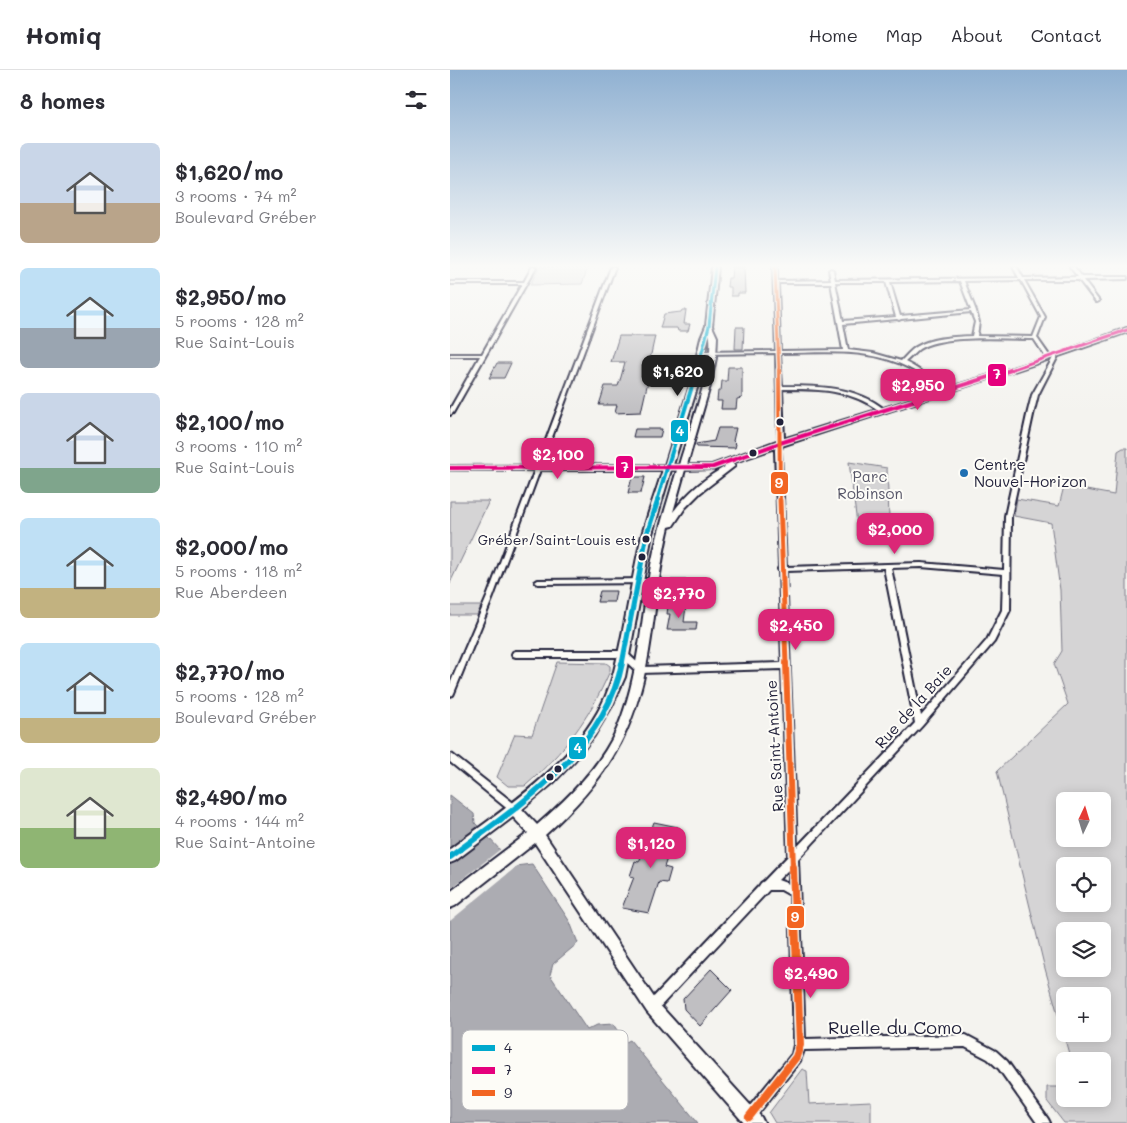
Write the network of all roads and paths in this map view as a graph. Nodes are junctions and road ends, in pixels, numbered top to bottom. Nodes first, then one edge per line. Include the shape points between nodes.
1 (506, 316) edge
2 (594, 316) edge
3 (710, 316) edge
4 (776, 316) edge
5 (839, 316) edge
6 (926, 316) edge
7 (975, 316) edge
8 (1043, 316) edge
9 (899, 319) joint
10 (840, 324) junction
11 (709, 326) junction
12 (1127, 330) edge
13 (974, 338) junction
14 (1035, 338) junction
15 (846, 351) junction
16 (778, 352) junction
17 (701, 353) junction
18 (712, 353) junction
19 (450, 355) edge
20 (484, 355) junction
21 (1053, 357) junction
22 (902, 363) junction
23 (779, 387) junction
24 (942, 392) junction
25 (882, 410) junction
26 (450, 413) edge
27 (780, 443) junction
28 (762, 450) junction
29 (450, 468) edge
30 (537, 468) junction
31 (667, 469) junction
32 (682, 469) junction
33 (662, 538) junction
34 (887, 566) junction
35 (781, 569) junction
36 (1007, 572) junction
37 (636, 581) junction
38 (538, 582) dead end
39 (652, 582) junction
40 (516, 654) dead end
41 (623, 654) junction
42 (785, 666) junction
43 (640, 670) junction
44 (450, 693) edge
45 (918, 724) junction
46 (450, 757) edge
47 (513, 808) junction
48 (536, 833) junction
49 (793, 856) junction
50 (450, 857) edge
51 (764, 886) junction
52 (795, 894) junction
53 (450, 901) edge
54 (652, 1007) junction
55 (800, 1045) junction
56 (752, 1120) edge
57 (1044, 1123) edge

1 - 20 street
2 - 30 street
3 - 11 main road
4 - 16 street, Rue Saint-Antoine
5 - 10 street
6 - 9 street
7 - 13 street
8 - 14 street
9 - 10 street
10 - 15 street
11 - 17 main road
11 - 18 main road via 714,338
12 - 21 main road
13 - 14 street
13 - 22 street via 927,344
14 - 21 street
15 - 16 street
15 - 22 street
16 - 18 street
16 - 23 street, Rue Saint-Antoine
17 - 18 street
17 - 31 main road
18 - 32 main road via 707,384
19 - 20 street
20 - 26 street
21 - 24 main road
21 - 36 street, Rue de la Baie via 1035,395 1024,439 1008,516
22 - 24 street via 931,378
23 - 25 street via 843,392
23 - 27 street, Rue Saint-Antoine
24 - 25 main road
25 - 27 main road
27 - 28 main road
27 - 35 street, Rue Saint-Antoine
28 - 32 main road via 713,467
28 - 33 main road via 700,487 675,516
29 - 30 main road
30 - 31 main road
30 - 44 street via 490,597
31 - 32 main road
31 - 37 main road
32 - 33 main road
33 - 39 main road
34 - 35 street
34 - 36 street via 950,566
34 - 45 street
35 - 42 street, Rue Saint-Antoine
36 - 45 street, Rue de la Baie via 1006,610 990,642
37 - 38 street
37 - 39 street
37 - 41 main road
39 - 43 main road
40 - 41 street
41 - 43 street
41 - 47 main road via 611,697 588,734 555,773
42 - 43 street
42 - 49 street, Rue Saint-Antoine
43 - 48 main road via 634,702 608,757 579,796
45 - 49 street, Rue de la Baie
46 - 47 street
47 - 48 main road
47 - 50 main road
48 - 53 main road
48 - 54 main road
49 - 51 street, Rue de la Baie
49 - 52 street, Rue Saint-Antoine
51 - 52 street via 788,887
51 - 54 street, Rue de la Baie
52 - 55 street, Rue Saint-Antoine
54 - 56 main road
55 - 56 street via 796,1057
55 - 57 street, Ruelle du Como via 966,1041 1003,1065

